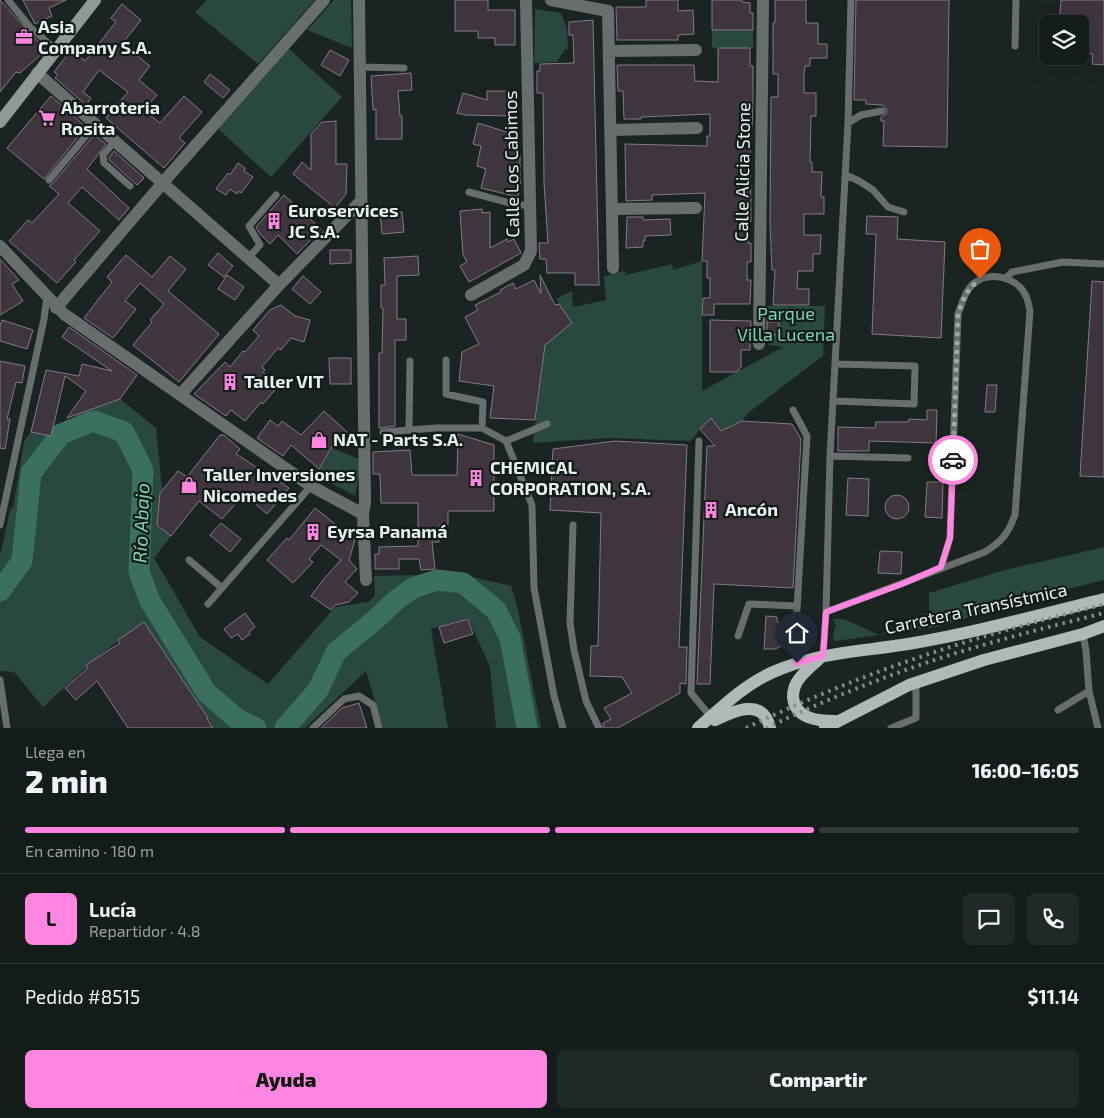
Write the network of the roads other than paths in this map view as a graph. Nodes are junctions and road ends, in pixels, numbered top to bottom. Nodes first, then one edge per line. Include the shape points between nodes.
1 (8, 0) edge
2 (95, 0) edge
3 (324, 0) edge
4 (359, 0) edge
5 (526, 0) edge
6 (550, 0) edge
7 (763, 0) edge
8 (851, 0) edge
9 (1016, 0) edge
10 (594, 4) edge
11 (1015, 46) dead end
12 (56, 50) junction
13 (696, 50) dead end
14 (609, 51) junction
15 (360, 67) junction
16 (404, 68) dead end
17 (38, 73) junction
18 (882, 111) dead end
19 (0, 122) edge
20 (848, 123) junction
21 (96, 124) junction
22 (697, 128) dead end
23 (611, 130) junction
24 (115, 141) junction
25 (846, 176) junction
26 (49, 180) dead end
27 (163, 183) junction
28 (130, 186) dead end
29 (469, 192) dead end
30 (276, 195) dead end
31 (361, 201) junction
32 (531, 206) junction
33 (696, 208) dead end
34 (612, 210) junction
35 (904, 212) dead end
36 (0, 246) edge
37 (248, 258) junction
38 (1104, 264) edge
39 (613, 268) dead end
40 (1006, 278) junction
41 (279, 285) junction
42 (471, 295) dead end
43 (47, 297) junction
44 (56, 308) junction
45 (759, 344) dead end
46 (446, 360) dead end
47 (410, 361) dead end
48 (836, 364) junction
49 (180, 395) junction
50 (834, 401) junction
51 (792, 410) dead end
52 (547, 424) dead end
53 (482, 428) junction
54 (409, 429) junction
55 (383, 432) dead end
56 (699, 440) dead end
57 (506, 441) junction
58 (830, 456) junction
59 (908, 458) dead end
60 (311, 486) junction
61 (363, 514) junction
62 (0, 525) edge
63 (573, 526) dead end
64 (189, 560) dead end
65 (941, 567) junction
66 (366, 580) dead end
67 (222, 588) junction
68 (1104, 598) edge
69 (208, 604) dead end
70 (797, 606) junction
71 (826, 612) junction
72 (1104, 626) edge
73 (1083, 634) junction
74 (738, 636) dead end
75 (823, 656) junction
76 (797, 663) junction
77 (0, 680) edge
78 (916, 683) junction
79 (1089, 691) junction
80 (1058, 710) dead end
81 (711, 717) junction
82 (840, 725) edge
83 (7, 728) edge
84 (313, 728) edge
85 (380, 728) edge
86 (563, 728) edge
87 (600, 728) edge
88 (698, 728) edge
89 (770, 728) edge
90 (825, 728) edge
91 (891, 728) edge
92 (1098, 728) edge

1 - 12 lane via 30,27
2 - 12 main road
3 - 27 street
4 - 15 street
5 - 32 street, Calle Los Cabimos
6 - 10 street
7 - 45 street, Calle Alicia Stone
8 - 20 lane
9 - 11 lane
10 - 14 street via 608,10
12 - 17 main road
13 - 14 street
14 - 23 street
15 - 16 lane
15 - 31 street
17 - 19 main road
17 - 21 street
18 - 20 lane via 861,115
20 - 25 lane
21 - 24 street
21 - 26 lane
22 - 23 street
23 - 34 street
24 - 27 street
24 - 28 lane via 103,155 104,163
25 - 35 lane via 872,190 888,207
25 - 48 lane
27 - 37 street
27 - 44 street
29 - 32 lane
30 - 37 lane via 249,226 260,245
31 - 41 street
31 - 61 street
32 - 42 street, Calle Los Cabimos via 528,260
33 - 34 street
34 - 39 street
36 - 43 street
37 - 41 street
38 - 40 lane via 1063,262 1012,272
40 - 65 lane via 980,279 965,294 958,314 950,538
40 - 65 lane via 1026,295 1030,311 1015,515 1000,542 985,552
41 - 49 street
43 - 44 street
43 - 62 lane
44 - 49 street
46 - 53 lane via 446,394 483,402
47 - 54 lane
48 - 50 lane
48 - 50 lane via 915,366 914,404
49 - 60 street
50 - 58 lane
51 - 70 lane via 807,436
52 - 57 lane
53 - 54 lane
53 - 57 lane
54 - 55 lane
56 - 81 lane via 691,692
57 - 86 lane via 532,505 534,588
58 - 59 lane
58 - 71 lane
60 - 61 street
60 - 67 lane
61 - 66 street
63 - 87 lane via 570,623 586,701
64 - 67 lane
65 - 71 lane
67 - 69 lane
68 - 75 main road, Carretera Transístmica via 971,632
70 - 74 lane via 749,604
70 - 76 lane
71 - 75 lane
72 - 73 main road
73 - 78 main road via 984,660
73 - 79 lane
75 - 76 main road, Carretera Transístmica
75 - 82 main road via 799,679 794,689 794,701 806,717
76 - 81 main road, Carretera Transístmica via 744,688
77 - 83 lane
78 - 82 main road
78 - 91 lane via 916,718
79 - 80 lane
79 - 92 lane
81 - 88 main road, Carretera Transístmica
82 - 90 main road
84 - 85 lane via 344,699 359,696 373,705
88 - 89 main road via 746,708 763,715

